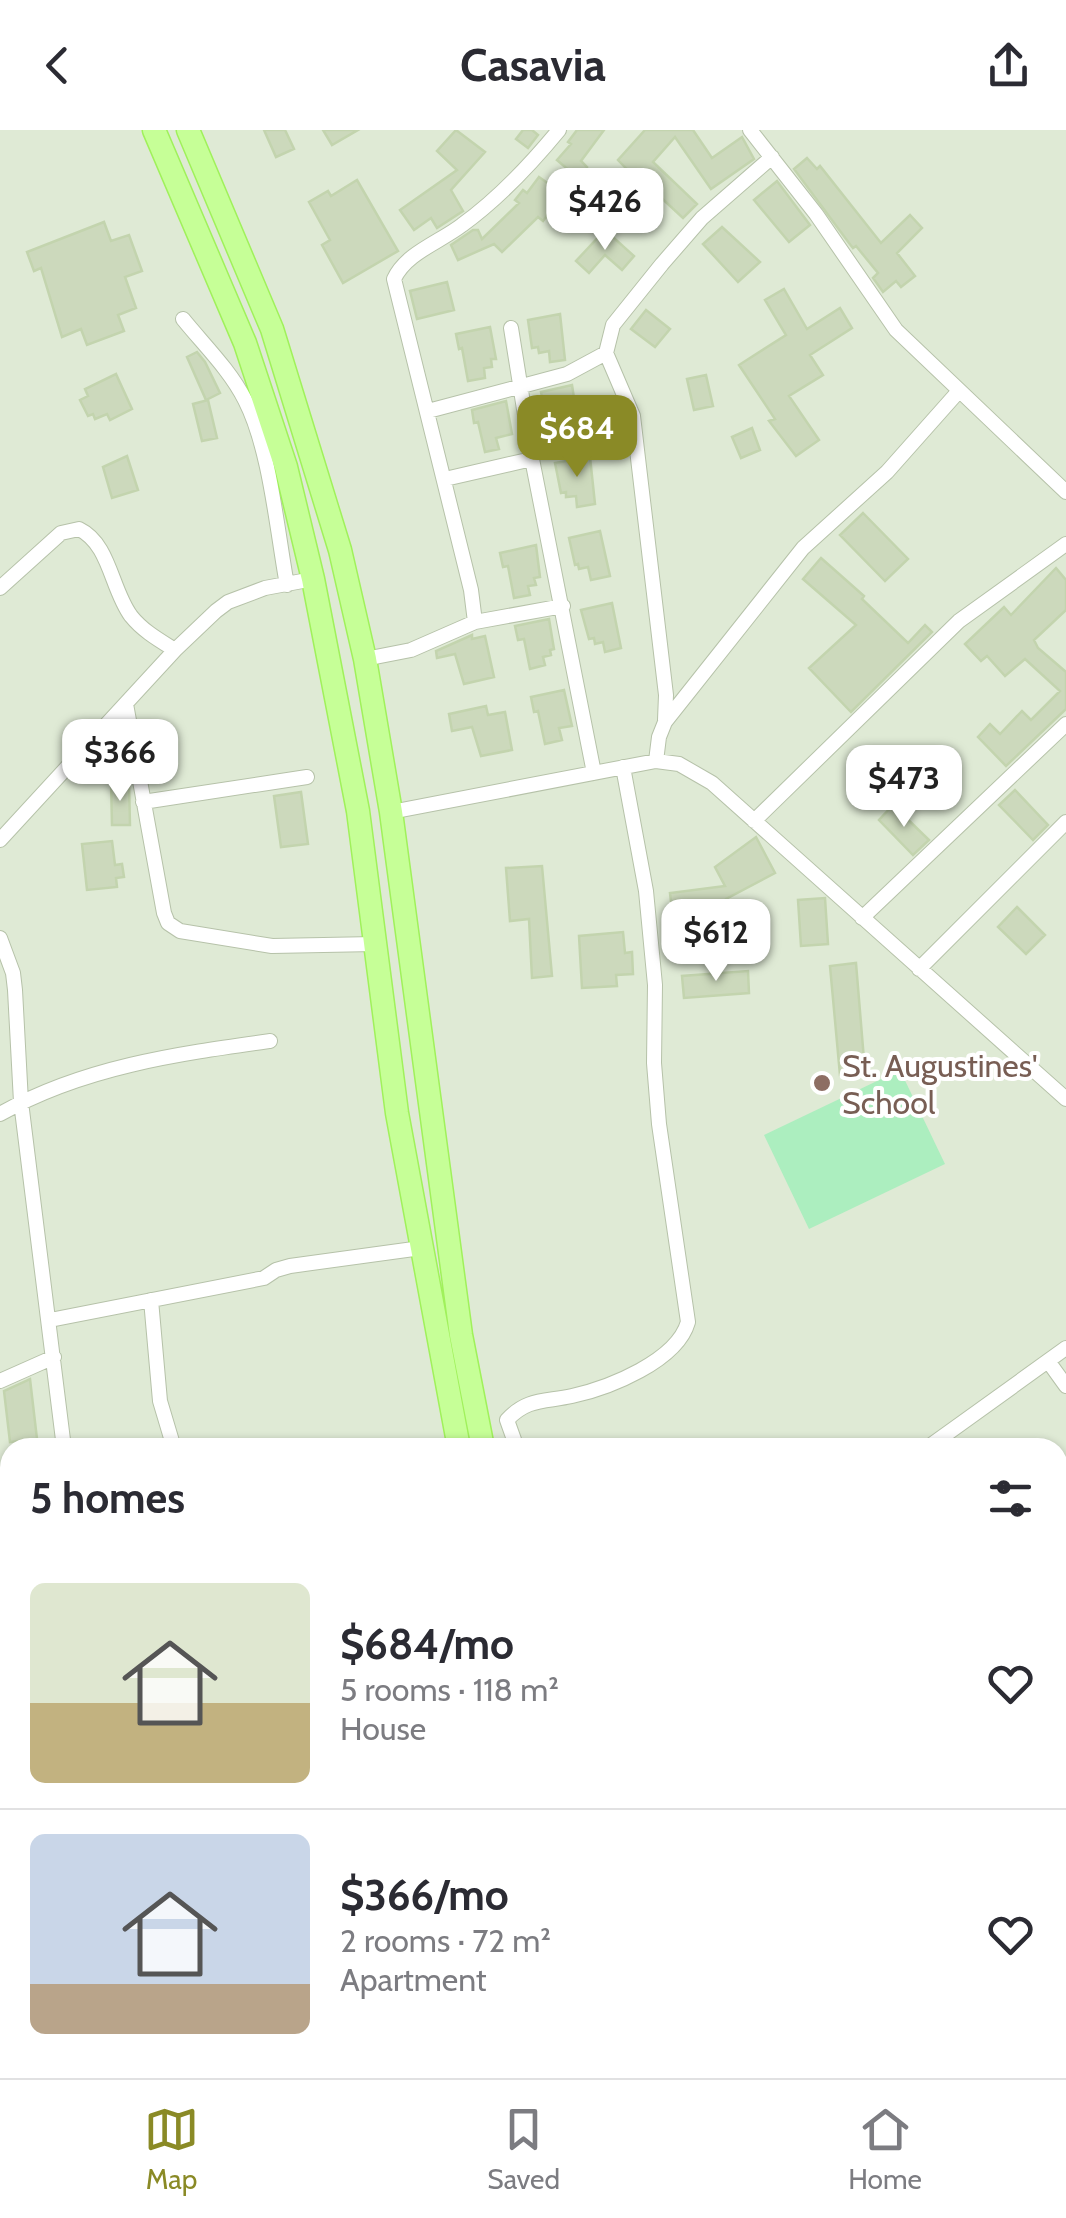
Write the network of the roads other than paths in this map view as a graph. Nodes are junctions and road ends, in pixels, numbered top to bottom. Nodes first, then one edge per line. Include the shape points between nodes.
1 (154, 130) edge
2 (188, 130) edge
3 (559, 130) edge
4 (750, 130) edge
5 (772, 157) junction
6 (182, 319) dead end
7 (511, 328) dead end
8 (606, 353) junction
9 (522, 388) junction
10 (958, 392) junction
11 (428, 411) junction
12 (532, 459) junction
13 (313, 462) junction
14 (286, 468) junction
15 (445, 479) junction
16 (1066, 492) edge
17 (1066, 544) edge
18 (313, 579) junction
19 (287, 584) junction
20 (0, 588) edge
21 (563, 606) junction
22 (475, 622) junction
23 (175, 650) junction
24 (365, 659) junction
25 (126, 704) junction
26 (665, 722) junction
27 (1066, 724) edge
28 (656, 761) junction
29 (623, 767) junction
30 (594, 773) junction
31 (307, 778) dead end
32 (144, 802) junction
33 (391, 812) junction
34 (754, 821) junction
35 (1066, 822) edge
36 (0, 840) edge
37 (862, 918) junction
38 (0, 938) edge
39 (376, 944) junction
40 (919, 969) junction
41 (270, 1041) dead end
42 (1066, 1099) edge
43 (22, 1102) junction
44 (0, 1114) edge
45 (421, 1248) junction
46 (151, 1300) junction
47 (50, 1320) junction
48 (1066, 1348) edge
49 (54, 1357) junction
50 (1048, 1362) junction
51 (0, 1380) edge
52 (1066, 1386) edge
53 (63, 1438) edge
54 (171, 1438) edge
55 (457, 1438) edge
56 (481, 1438) edge
57 (513, 1438) edge
58 (941, 1438) edge

1 - 14 main road via 245,343
2 - 13 main road via 272,328
3 - 11 street via 463,225 409,259 394,278
4 - 5 street
5 - 8 street via 702,218 662,264 613,325
5 - 10 street via 896,330
6 - 19 street via 246,400
7 - 9 street
8 - 9 street
8 - 26 street via 634,416
9 - 11 street
9 - 12 street
10 - 16 street
10 - 26 street via 886,472 802,548
11 - 15 street
12 - 15 street
12 - 21 street
13 - 14 main road
13 - 24 main road
14 - 18 main road
15 - 22 street
17 - 34 street via 959,621
18 - 19 street
18 - 39 main road
19 - 23 street via 228,602
20 - 23 street via 60,533 78,529 95,540 131,615
21 - 22 street
21 - 30 street
22 - 24 street via 411,650
23 - 25 street
24 - 33 main road
25 - 32 street
25 - 36 street
26 - 28 street
27 - 37 street
28 - 29 street
28 - 34 street via 693,771
29 - 30 street
29 - 57 street via 646,891 659,1124 688,1322 674,1348 650,1364 596,1389 517,1409 506,1420
30 - 33 street
31 - 32 street
32 - 39 street via 164,913 180,931 272,946
33 - 56 main road via 461,1336
34 - 37 street
35 - 40 street
37 - 40 street
38 - 43 street via 16,990
39 - 45 main road
40 - 42 street
41 - 43 street via 171,1054
43 - 44 street
43 - 47 street
45 - 46 street via 290,1266 264,1278
45 - 55 main road
46 - 47 street
46 - 54 street via 160,1401
47 - 49 street
48 - 50 street
49 - 51 street
49 - 53 street
50 - 52 street
50 - 58 street

